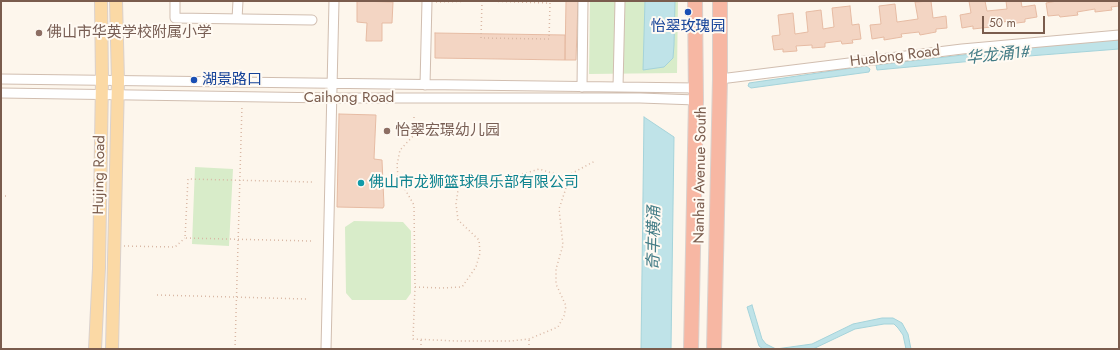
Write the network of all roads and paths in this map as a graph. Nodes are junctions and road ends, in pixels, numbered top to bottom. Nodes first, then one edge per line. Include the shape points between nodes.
1 (101, 1) edge
2 (116, 1) edge
3 (175, 1) edge
4 (238, 1) edge
5 (334, 1) edge
6 (427, 1) edge
7 (481, 1) edge
8 (486, 1) edge
9 (583, 1) edge
10 (620, 1) edge
11 (696, 1) edge
12 (720, 1) edge
13 (238, 19) junction
14 (312, 20) dead end
15 (1119, 35) edge
16 (1, 79) edge
17 (720, 79) junction
18 (102, 80) junction
19 (118, 81) junction
20 (331, 84) junction
21 (425, 85) junction
22 (582, 87) junction
23 (618, 87) junction
24 (1, 93) edge
25 (102, 94) junction
26 (117, 94) junction
27 (696, 94) junction
28 (243, 96) junction
29 (331, 98) junction
30 (414, 117) dead end
31 (595, 161) dead end
32 (565, 177) junction
33 (240, 180) junction
34 (312, 182) dead end
35 (1, 196) edge
36 (7, 196) dead end
37 (185, 238) junction
38 (238, 239) junction
39 (311, 241) dead end
40 (114, 246) junction
41 (415, 287) junction
42 (157, 295) dead end
43 (236, 297) junction
44 (306, 299) dead end
45 (529, 339) junction
46 (421, 340) junction
47 (95, 349) edge
48 (112, 349) edge
49 (235, 349) edge
50 (326, 349) edge
51 (421, 349) edge
52 (529, 349) edge
53 (691, 349) edge
54 (714, 349) edge

1 - 18 main road, Hujing Road
2 - 19 main road, Hujing Road
3 - 13 street via 175,18
4 - 13 street
5 - 20 street
6 - 7 path
6 - 21 street
7 - 8 path via 481,38 549,40 550,3
9 - 22 street
10 - 23 street
11 - 27 highway, Nanhai Avenue South
12 - 17 highway, Nanhai Avenue South
13 - 14 street
15 - 17 street, Hualong Road via 962,49
16 - 18 street, Caihong Road
17 - 54 highway, Nanhai Avenue South
18 - 19 street, Caihong Road
18 - 25 main road, Hujing Road
19 - 20 street, Caihong Road
19 - 26 main road, Hujing Road
20 - 21 street, Caihong Road
20 - 29 street
21 - 22 street, Caihong Road
22 - 23 street, Caihong Road
23 - 27 street, Caihong Road via 677,87
24 - 25 street, Caihong Road
25 - 26 street, Caihong Road
25 - 47 main road, Hujing Road
26 - 28 street, Caihong Road
26 - 40 main road, Hujing Road
27 - 29 street, Caihong Road via 677,99
27 - 53 highway, Nanhai Avenue South
28 - 29 street, Caihong Road
28 - 33 path
29 - 50 street
30 - 41 path via 414,135 400,150 397,165 398,177 414,206
31 - 32 path
32 - 41 path via 539,169 523,174 508,174 498,179 466,181 458,190 456,204 458,220 479,240 480,253 476,267 462,287
32 - 45 path via 568,182 559,209 563,245 556,269 556,284 566,306 564,316 558,327
33 - 34 path
33 - 37 path via 188,179
33 - 38 path
35 - 36 path
37 - 38 path
37 - 40 path via 175,247
38 - 39 path
38 - 43 path
40 - 48 main road, Hujing Road
41 - 46 path via 413,339
42 - 43 path
43 - 44 path
43 - 49 path
45 - 46 path via 490,342
45 - 52 path
46 - 51 path

